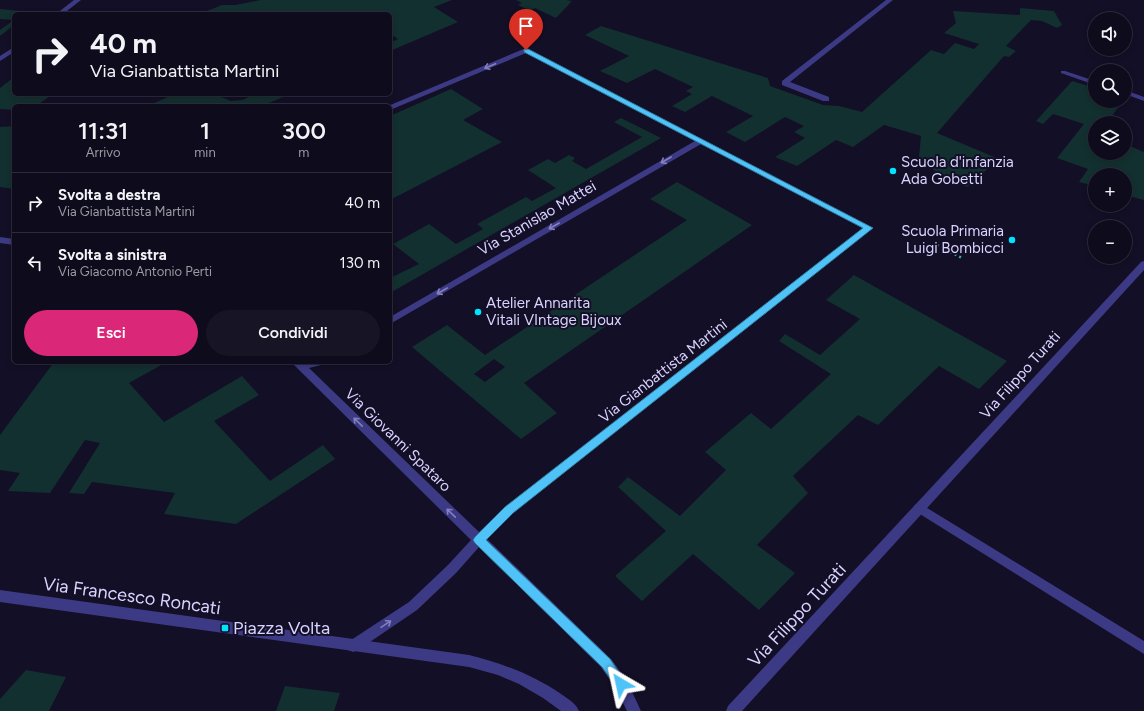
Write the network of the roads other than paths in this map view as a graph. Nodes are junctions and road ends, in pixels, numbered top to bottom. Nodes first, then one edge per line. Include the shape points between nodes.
1 (78, 0) edge
2 (890, 0) edge
3 (62, 12) edge
4 (12, 50) edge
5 (0, 59) edge
6 (1063, 72) dead end
7 (1088, 80) edge
8 (1132, 95) edge
9 (826, 99) dead end
10 (1144, 99) edge
11 (392, 107) edge
12 (700, 140) junction
13 (0, 240) edge
14 (12, 242) edge
15 (1144, 264) edge
16 (392, 320) edge
17 (299, 365) edge
18 (919, 508) junction
19 (479, 540) junction
20 (0, 596) edge
21 (353, 646) junction
22 (1144, 648) edge
23 (572, 711) edge
24 (634, 711) edge
25 (733, 711) edge

1 - 3 street
2 - 9 street via 784,83
4 - 5 street
6 - 7 street
8 - 10 street
12 -> 11 street via 526,50
12 -> 16 street, Via Stanislao Mattei
12 - 19 street, Via Gianbattista Martini via 869,228 509,510
13 - 14 street
15 - 18 street, Via Filippo Turati
19 -> 17 street, Via Giovanni Spataro
18 - 22 street
18 - 25 street, Via Filippo Turati
21 -> 19 street, Via Gianbattista Martini via 413,606
19 - 24 street, Via Giovanni Spataro via 606,663 621,684
20 - 21 street, Via Francesco Roncati
21 - 23 street, Via Francesco Roncati via 469,661 498,668 526,679 556,697

